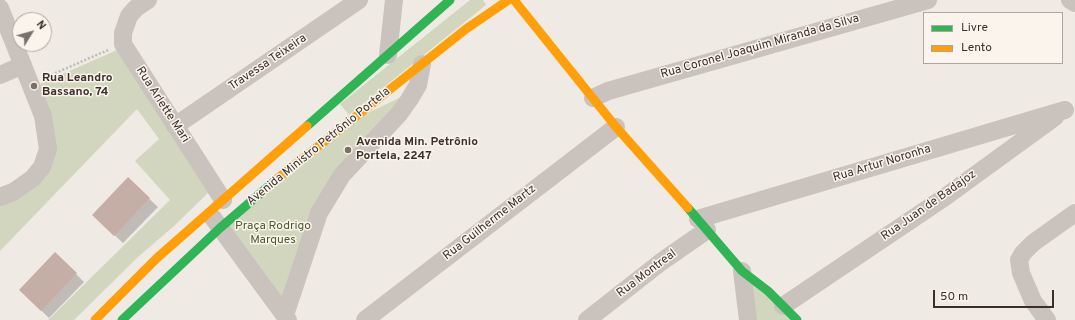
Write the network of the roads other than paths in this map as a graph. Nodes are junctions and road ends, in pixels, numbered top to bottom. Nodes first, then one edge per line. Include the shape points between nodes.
1 (360, 0) edge
2 (394, 0) edge
3 (450, 0) edge
4 (928, 0) edge
5 (1070, 0) edge
6 (513, 3) edge
7 (1075, 3) edge
8 (142, 4) edge
9 (0, 8) edge
10 (388, 55) junction
11 (422, 64) junction
12 (23, 65) junction
13 (0, 75) edge
14 (593, 98) junction
15 (1070, 108) edge
16 (175, 126) junction
17 (616, 127) junction
18 (0, 197) edge
19 (223, 200) junction
20 (209, 213) junction
21 (1075, 213) edge
22 (703, 224) junction
23 (220, 228) junction
24 (742, 272) junction
25 (783, 306) junction
26 (102, 317) edge
27 (286, 318) edge
28 (122, 320) edge
29 (365, 320) edge
30 (587, 320) edge
31 (748, 320) edge
32 (797, 320) edge
33 (1047, 320) edge

1 - 16 street, Travessa Teixeira
2 - 10 street
3 - 10 street, Avenida Ministro Petrônio Portela
4 - 14 street, Rua Coronel Joaquim Miranda da Silva via 623,87
5 - 7 street
6 - 11 street, Avenida Ministro Petrônio Portela via 466,29
6 - 14 street
8 - 16 street, Rua Arlette Mari via 125,24 123,44
9 - 12 street
10 - 19 street, Avenida Ministro Petrônio Portela
11 - 23 street, Avenida Ministro Petrônio Portela via 336,130
11 - 27 street via 418,85 409,100 342,175 319,213
12 - 13 street
12 - 18 street via 43,116 48,149 46,158 33,178 13,192
14 - 17 street
15 - 22 street, Rua Artur Noronha
15 - 25 street, Rua Juan de Badajoz
16 - 19 street, Rua Arlette Mari
17 - 22 street
17 - 29 street, Rua Guilherme Martz
19 - 20 street, Avenida Ministro Petrônio Portela
20 - 23 street
20 - 26 street, Avenida Ministro Petrônio Portela via 157,258
21 - 33 street via 1033,243 1023,253 1019,267 1033,301
22 - 24 street
22 - 30 street, Rua Montreal via 662,262
23 - 27 street
23 - 28 street, Avenida Ministro Petrônio Portela
24 - 25 street
24 - 31 street
25 - 32 street

